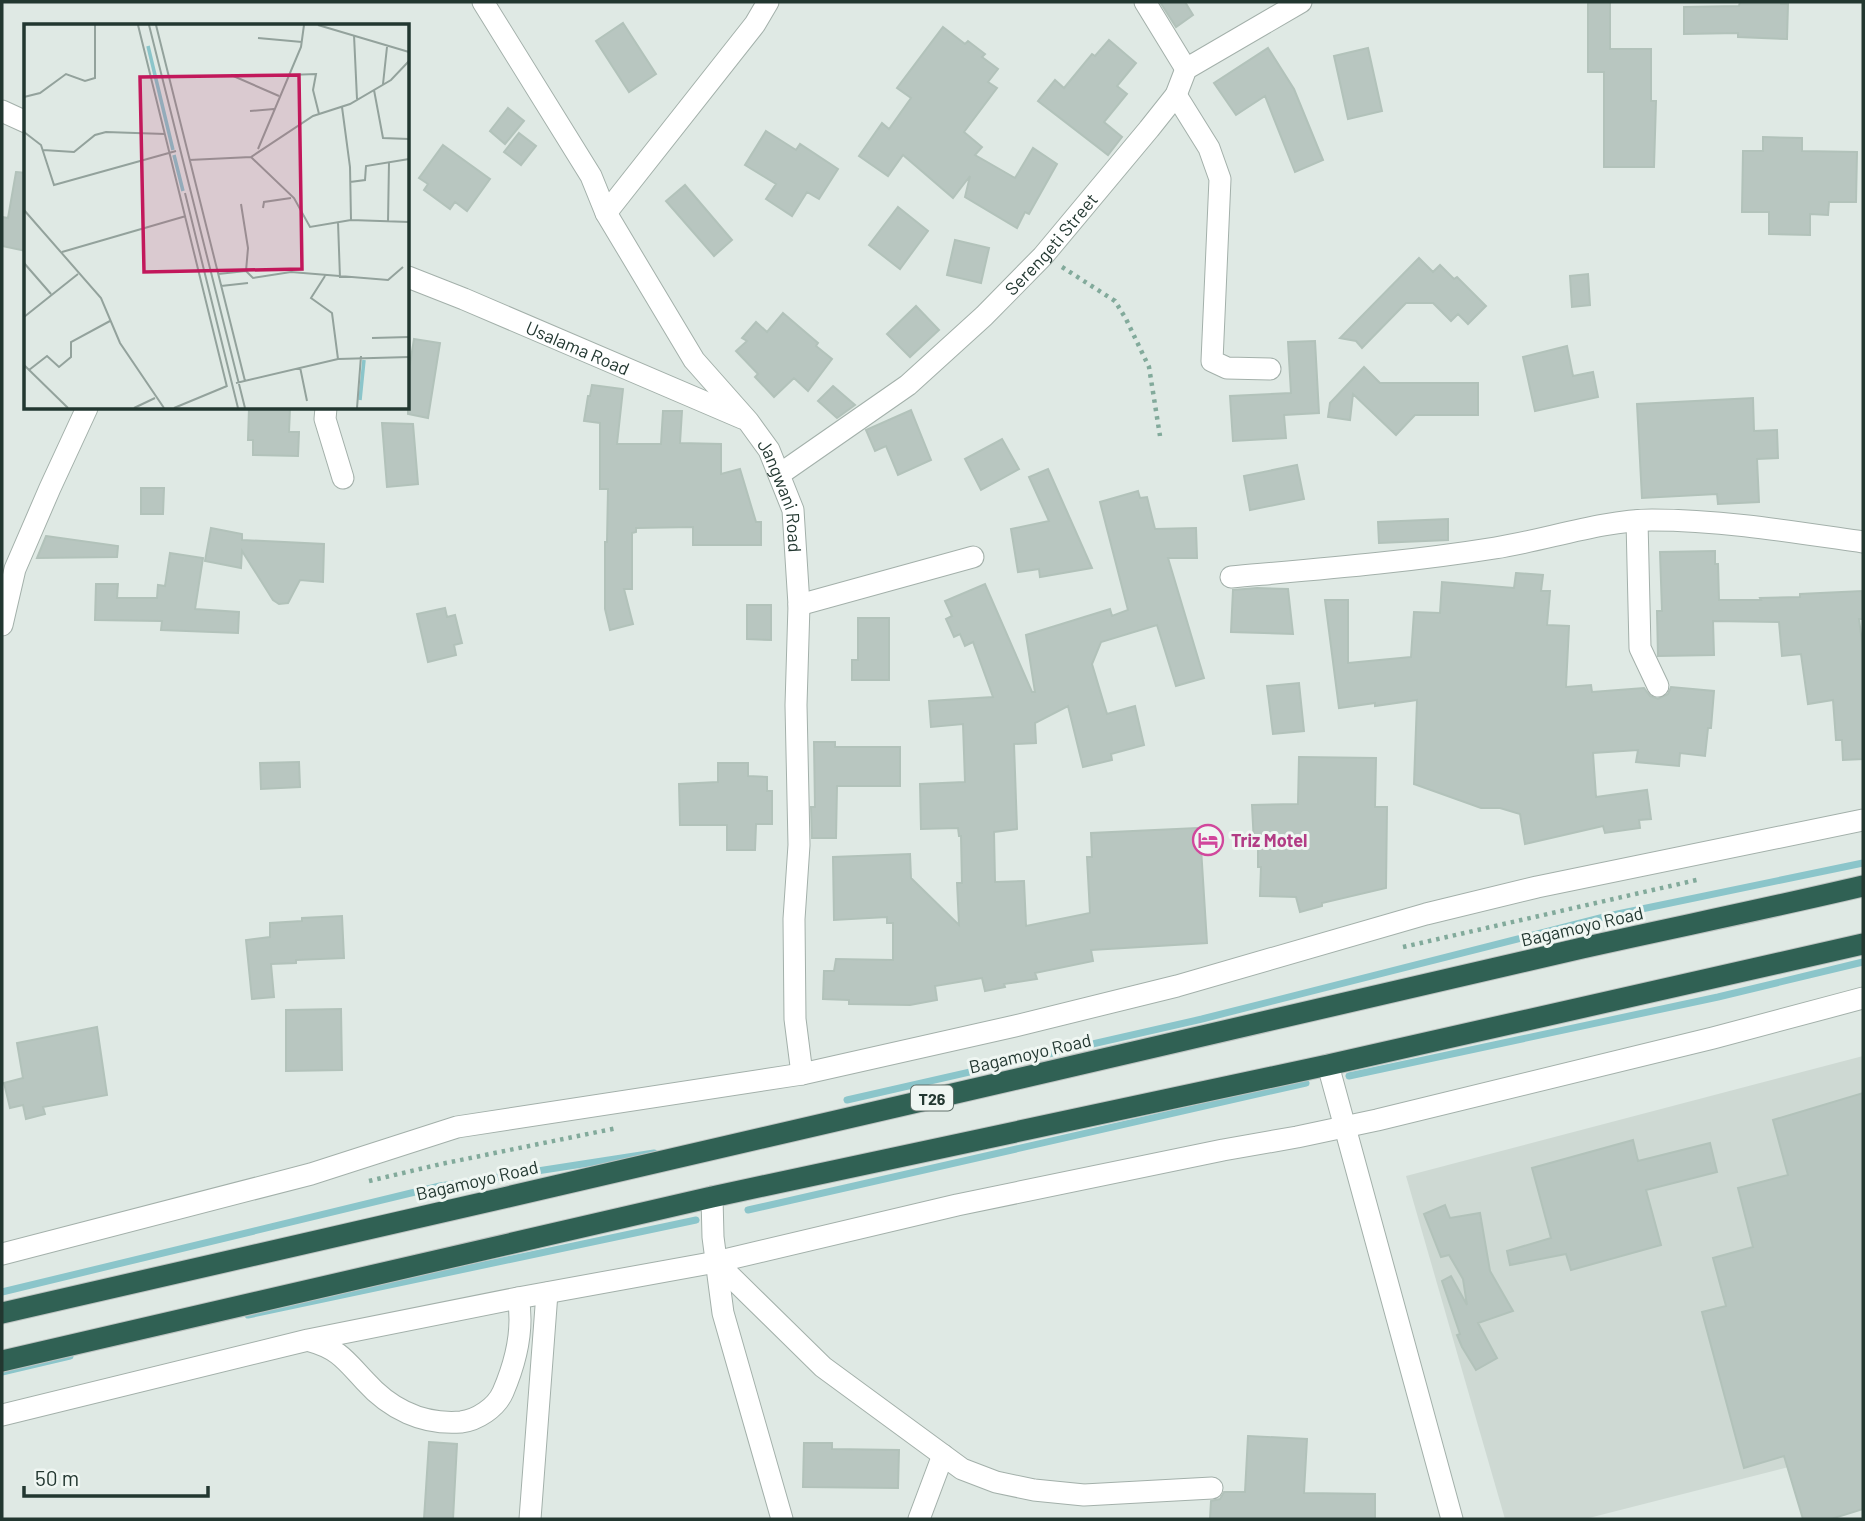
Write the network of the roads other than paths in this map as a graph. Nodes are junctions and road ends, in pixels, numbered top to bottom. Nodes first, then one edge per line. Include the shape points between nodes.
1 (483, 2) edge
2 (768, 2) edge
3 (1145, 2) edge
4 (1301, 2) edge
5 (1186, 69) junction
6 (1176, 95) junction
7 (606, 213) junction
8 (410, 278) edge
9 (1270, 369) dead end
10 (86, 410) edge
11 (326, 410) edge
12 (748, 421) junction
13 (780, 474) junction
14 (343, 478) dead end
15 (1637, 521) junction
16 (1863, 542) edge
17 (973, 557) dead end
18 (1231, 577) dead end
19 (799, 605) junction
20 (2, 625) edge
21 (1658, 686) dead end
22 (1863, 820) edge
23 (1863, 886) edge
24 (1863, 944) edge
25 (1863, 998) edge
26 (1328, 1065) junction
27 (802, 1074) junction
28 (1344, 1128) junction
29 (712, 1197) junction
30 (2, 1254) edge
31 (716, 1262) junction
32 (547, 1293) junction
33 (518, 1298) junction
34 (2, 1312) edge
35 (308, 1340) junction
36 (2, 1361) edge
37 (2, 1415) edge
38 (943, 1455) junction
39 (1212, 1488) dead end
40 (530, 1519) edge
41 (782, 1519) edge
42 (919, 1519) edge
43 (1452, 1519) edge

1 - 7 street, Jangwani Road via 591,176
2 - 7 street
3 - 5 street
4 - 5 street
5 - 6 street, Serengeti Street
6 - 9 street via 1209,148 1220,179 1212,360 1227,368
6 - 13 street, Serengeti Street via 1043,256 984,316 908,385
7 - 12 street, Jangwani Road via 694,360
8 - 12 street, Usalama Road
10 - 20 street via 15,569
11 - 14 street
12 - 13 street, Jangwani Road
13 - 19 street, Jangwani Road via 793,510
15 - 16 street via 1717,522
15 - 18 street via 1437,557
15 - 21 street via 1640,648
17 - 19 street
19 - 27 street, Jangwani Road via 794,1005
22 - 27 street via 1537,887 1164,989
23 - 34 highway, Bagamoyo Road / T26
24 - 26 highway
25 - 28 street
26 - 28 street
26 - 29 highway
27 - 30 street via 457,1127 312,1174
28 - 31 street via 957,1205
28 - 43 street
29 - 31 street
29 - 36 highway
31 - 32 street
31 - 38 street via 823,1367
31 - 41 street via 723,1313
32 - 33 street
32 - 40 street
33 - 35 street
33 - 35 street via 520,1321 509,1378 499,1401 473,1421 425,1421 394,1406 367,1384 345,1357
35 - 37 street
38 - 39 street via 962,1469 1034,1490 1084,1494
38 - 42 street

